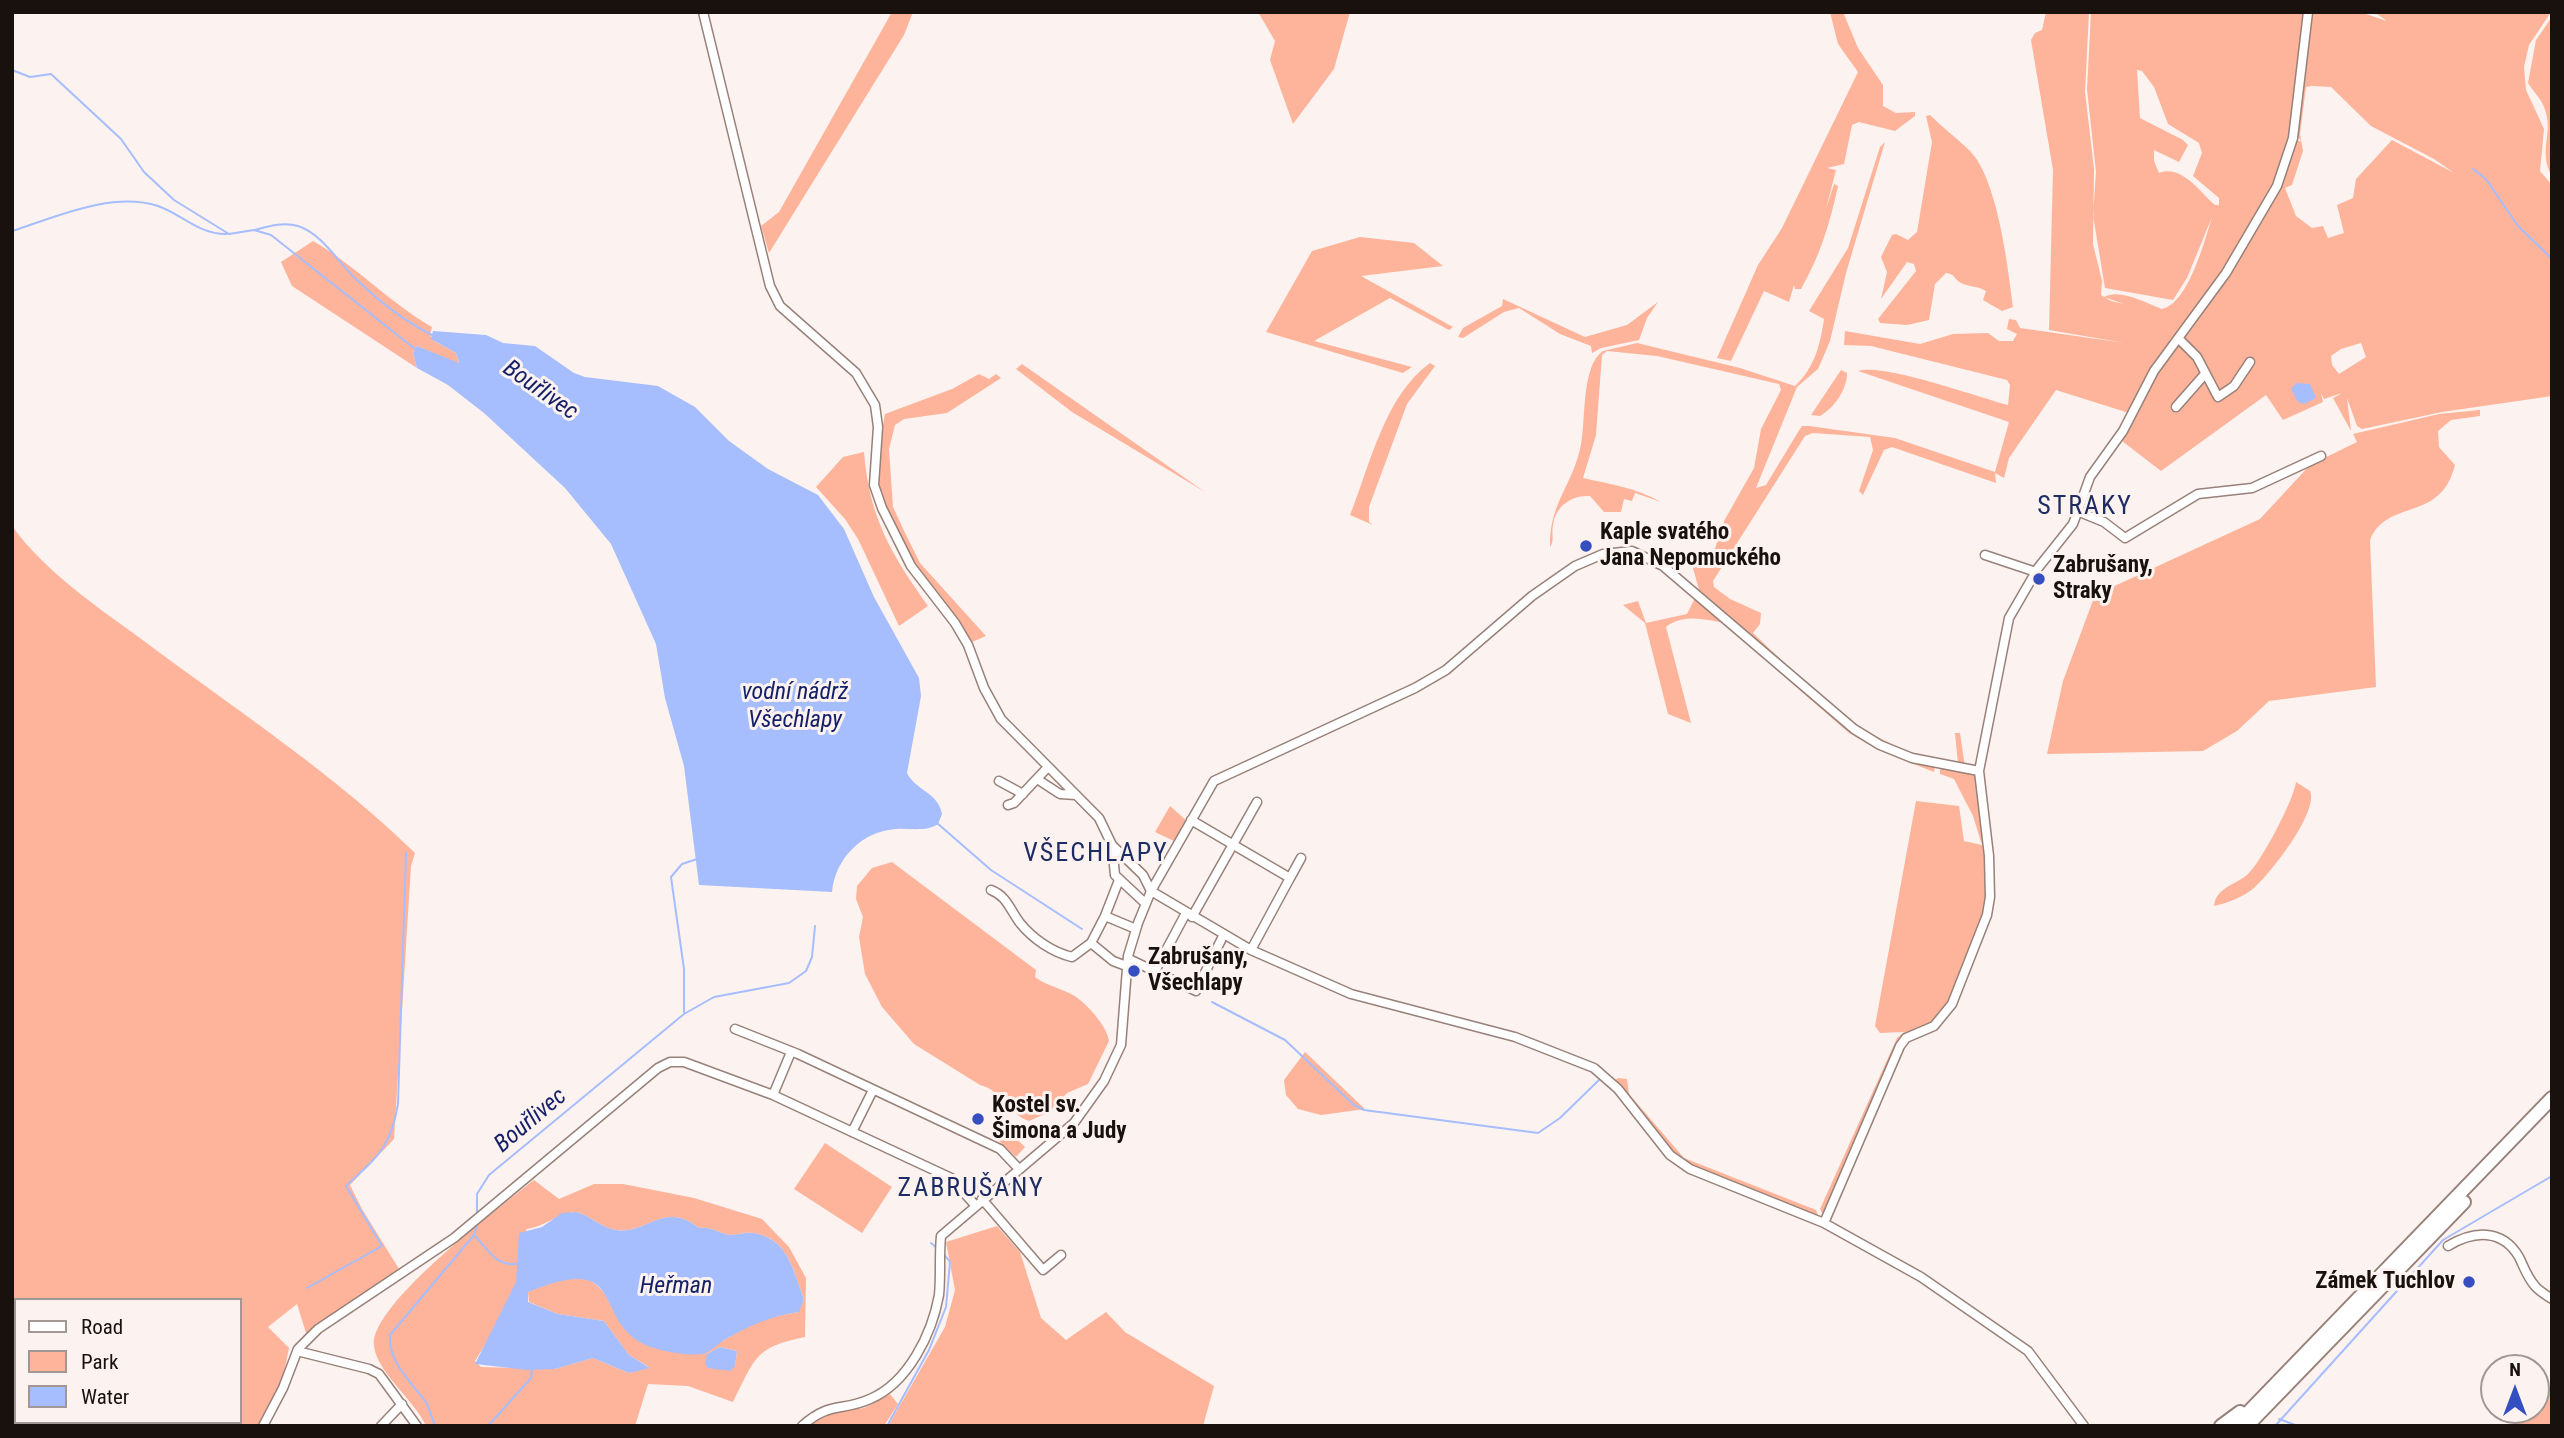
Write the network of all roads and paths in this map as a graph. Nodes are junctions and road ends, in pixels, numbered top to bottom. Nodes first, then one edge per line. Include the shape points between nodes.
1 (703, 12) edge
2 (2308, 12) edge
3 (2179, 339) junction
4 (2250, 362) dead end
5 (2205, 374) junction
6 (2176, 407) dead end
7 (2321, 456) dead end
8 (2077, 511) junction
9 (1985, 555) dead end
10 (2036, 572) junction
11 (1048, 767) junction
12 (1979, 771) junction
13 (1037, 779) junction
14 (999, 781) dead end
15 (1023, 793) junction
16 (1076, 795) junction
17 (1257, 802) dead end
18 (1008, 805) dead end
19 (1191, 820) junction
20 (1233, 844) junction
21 (1112, 845) junction
22 (1301, 858) dead end
23 (1290, 878) junction
24 (1119, 880) junction
25 (991, 890) dead end
26 (1151, 891) junction
27 (1145, 904) junction
28 (1189, 915) junction
29 (1105, 916) junction
30 (1136, 929) junction
31 (1224, 934) junction
32 (1091, 943) junction
33 (1251, 950) junction
34 (1129, 963) junction
35 (1155, 971) junction
36 (735, 1029) dead end
37 (791, 1052) junction
38 (873, 1090) junction
39 (774, 1095) junction
40 (2552, 1098) edge
41 (2552, 1110) edge
42 (852, 1132) junction
43 (1019, 1169) junction
44 (982, 1199) junction
45 (975, 1205) junction
46 (1824, 1223) junction
47 (2448, 1246) dead end
48 (1061, 1255) dead end
49 (2552, 1300) edge
50 (297, 1351) junction
51 (2268, 1398) junction
52 (402, 1404) junction
53 (32, 1424) edge
54 (73, 1426) edge
55 (262, 1426) edge
56 (381, 1426) edge
57 (417, 1426) edge
58 (802, 1426) edge
59 (2084, 1426) edge
60 (2221, 1426) edge
61 (2235, 1426) edge
62 (2247, 1426) edge
63 (2254, 1426) edge

1 - 11 street via 770,286 780,306 856,373 875,405 874,485 881,508 911,566 968,645 1001,719
2 - 3 street via 2293,138 2277,186 2226,273
3 - 5 street via 2197,357
3 - 8 street via 2154,371 2123,431 2090,477
4 - 5 street via 2221,397
5 - 6 street
7 - 8 street via 2252,488 2198,495 2125,538 2104,522
8 - 10 street via 2073,524
9 - 10 street
10 - 12 street via 2008,618
11 - 13 street
11 - 16 street
12 - 19 street via 1912,758 1854,729 1663,566 1622,550 1584,562 1555,578 1446,670 1415,688 1214,781
12 - 46 street via 1989,856 1987,915 1952,1004 1934,1026 1900,1045
13 - 15 street
13 - 16 street via 1059,793
14 - 15 street
15 - 18 street
16 - 21 street via 1099,818
17 - 20 street
19 - 20 street
19 - 26 street
20 - 23 street
20 - 28 street
21 - 24 street
21 - 26 street via 1143,875
22 - 23 street
23 - 33 street
24 - 27 street
24 - 29 street
25 - 32 street via 1002,894 1022,925 1060,954 1072,957
26 - 27 street
26 - 28 street
27 - 30 street
28 - 31 street
28 - 35 street
29 - 30 street
29 - 32 street
30 - 34 street
31 - 33 street
31 - 35 street via 1196,992
32 - 34 street via 1113,961
33 - 46 street via 1351,993 1515,1037 1594,1068 1618,1088 1670,1155 1690,1169
34 - 35 street
34 - 43 street via 1123,1032 1115,1061 1074,1123
36 - 37 street
37 - 38 street
37 - 39 street
38 - 42 street
38 - 43 street via 1000,1149
39 - 42 street
39 - 50 street via 695,1065 670,1062 471,1224 318,1329
40 - 51 highway
41 - 51 highway
42 - 45 street via 951,1178
43 - 44 street
44 - 45 street
44 - 48 street via 1043,1270
45 - 58 street via 941,1236 937,1302 929,1331 902,1375 876,1397 829,1407
46 - 59 street via 1921,1277 1999,1328 2047,1372
47 - 49 street via 2481,1232 2495,1237 2511,1247 2535,1286
50 - 52 street via 369,1368
50 - 55 street
51 - 60 highway
51 - 61 highway
51 - 62 highway
51 - 63 highway
52 - 56 street
52 - 57 street
53 - 54 main road

